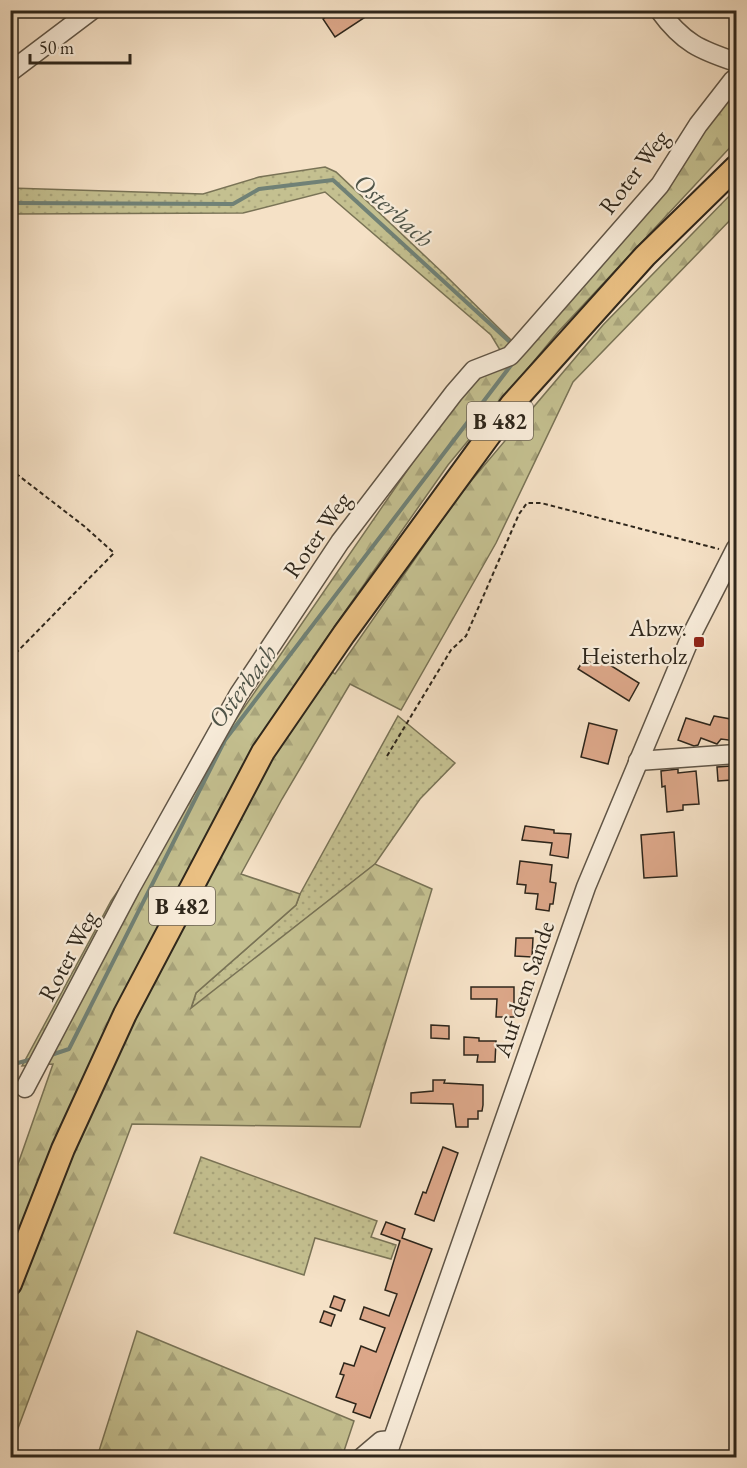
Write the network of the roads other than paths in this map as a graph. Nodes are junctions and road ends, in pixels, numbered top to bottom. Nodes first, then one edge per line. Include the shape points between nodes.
1 (92, 10) edge
2 (659, 10) edge
3 (736, 62) edge
4 (10, 72) edge
5 (736, 79) edge
6 (736, 167) edge
7 (735, 551) edge
8 (736, 754) edge
9 (638, 761) junction
10 (25, 1088) dead end
11 (10, 1284) edge
12 (392, 1440) junction
13 (361, 1458) edge
14 (386, 1458) edge

1 - 4 street
2 - 3 street via 672,28 702,51
5 - 10 street, Roter Weg via 698,125 652,194 510,356 474,370 340,542 239,694
6 - 11 main road, B 482 via 645,256 512,404 350,625 263,752 126,1014 63,1149
7 - 9 street, Auf dem Sande via 691,636
8 - 9 street
9 - 12 street, Auf dem Sande via 574,919
12 - 13 street via 381,1441
12 - 14 street, Auf dem Sande

